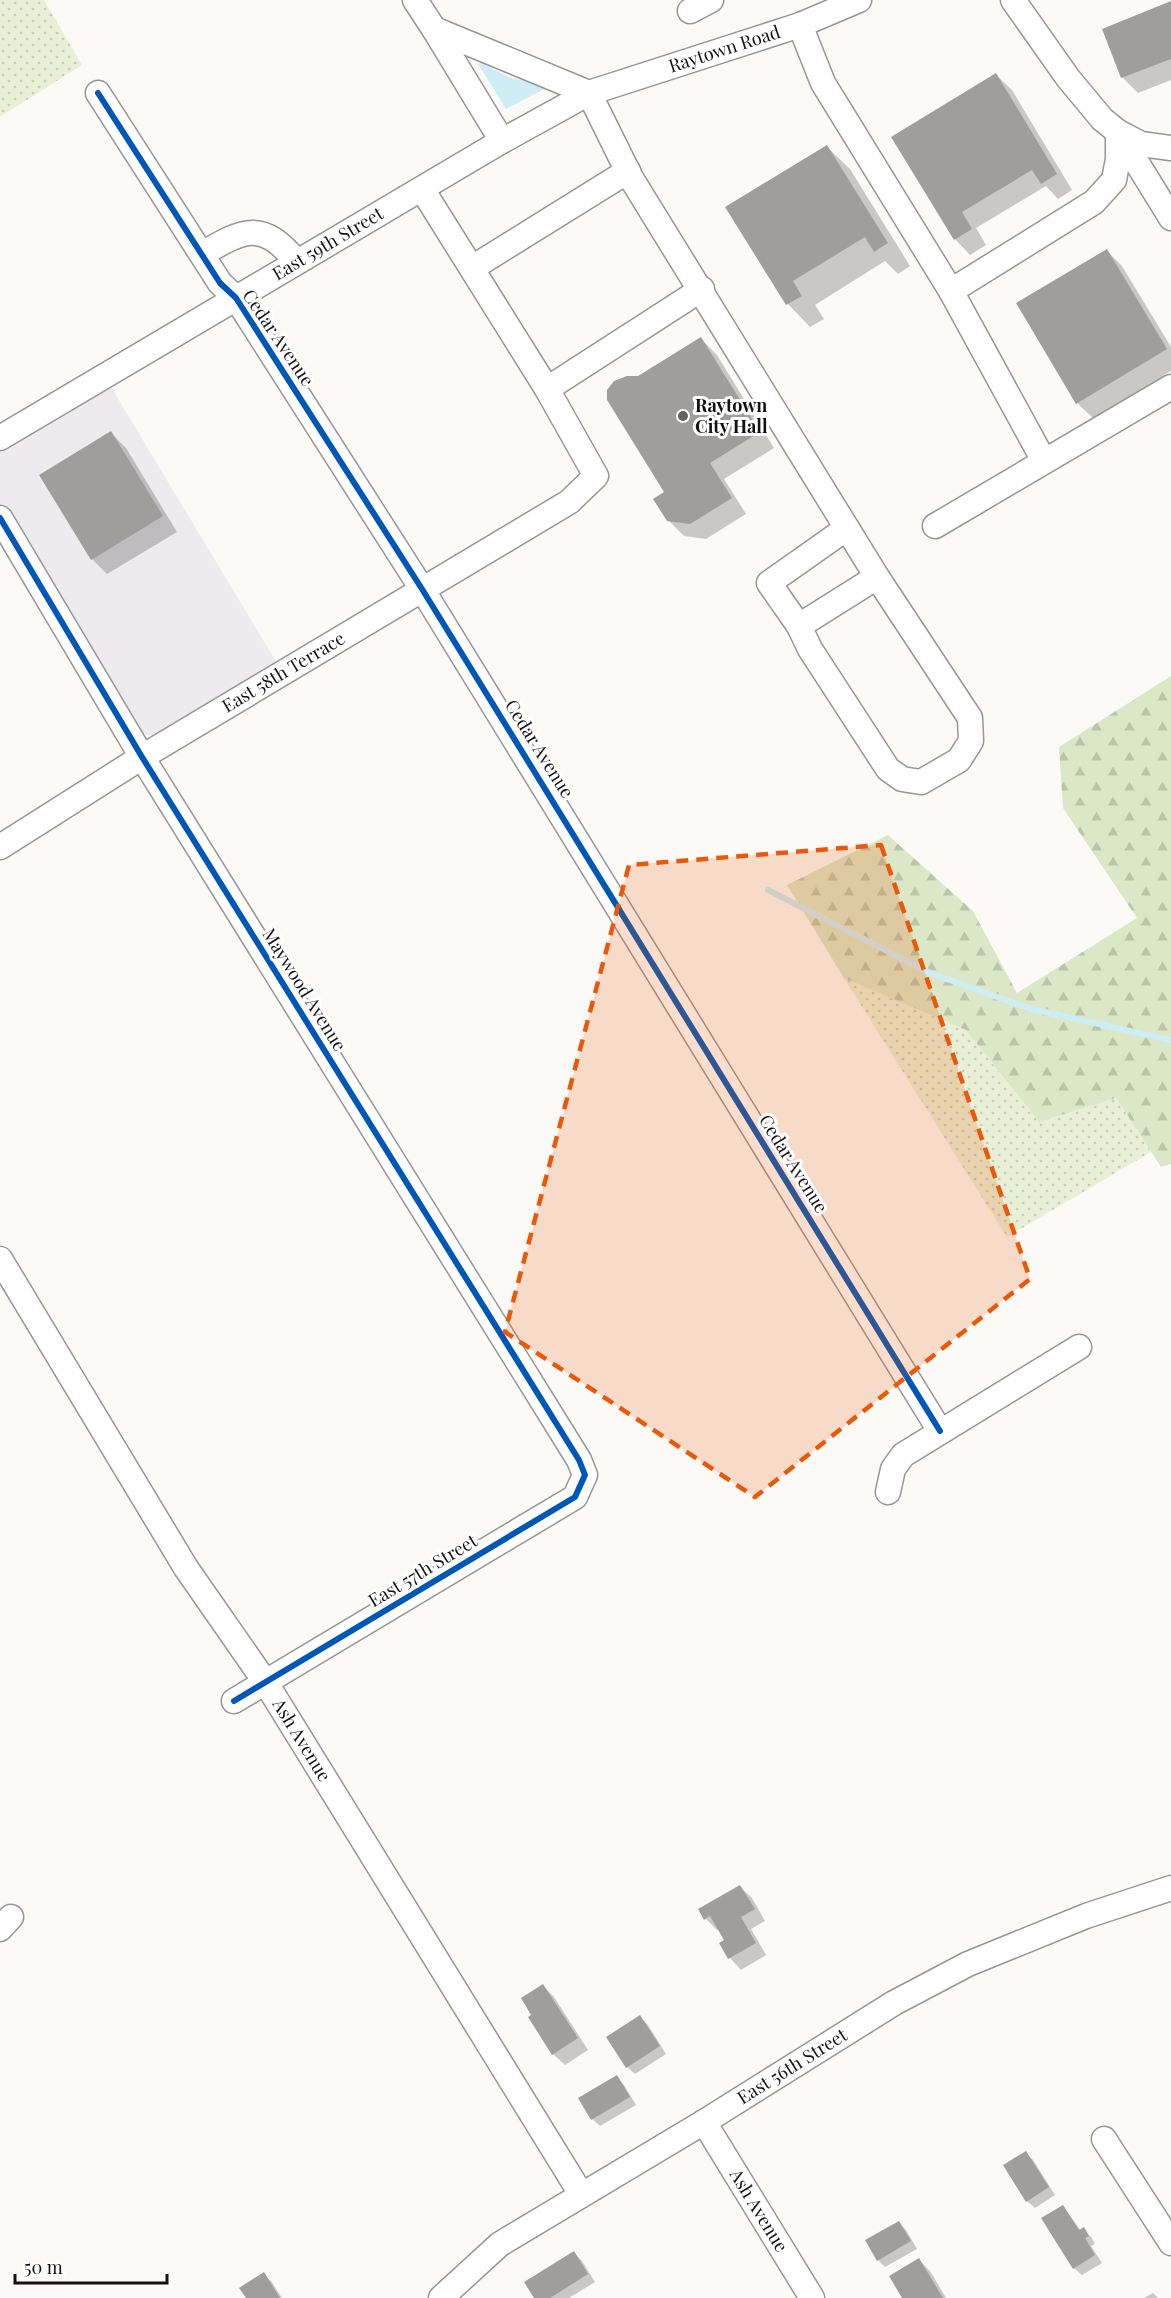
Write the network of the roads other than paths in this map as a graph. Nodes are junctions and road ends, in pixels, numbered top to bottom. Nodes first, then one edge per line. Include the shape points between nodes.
1 (415, 0) edge
2 (859, 0) edge
3 (1013, 0) edge
4 (800, 25) junction
5 (434, 29) junction
6 (98, 93) dead end
7 (589, 93) junction
8 (1118, 132) junction
9 (502, 141) junction
10 (1171, 148) edge
11 (628, 171) junction
12 (422, 189) junction
13 (1171, 218) edge
14 (202, 254) junction
15 (297, 262) junction
16 (472, 268) junction
17 (702, 289) junction
18 (951, 291) junction
19 (236, 298) junction
20 (1171, 387) edge
21 (546, 389) junction
22 (0, 438) edge
23 (1044, 462) junction
24 (0, 518) edge
25 (935, 526) dead end
26 (847, 528) junction
27 (877, 576) junction
28 (422, 589) junction
29 (799, 626) junction
30 (142, 757) junction
31 (0, 846) edge
32 (0, 1259) edge
33 (1079, 1347) dead end
34 (940, 1431) junction
35 (585, 1475) joint
36 (888, 1492) dead end
37 (266, 1683) junction
38 (234, 1701) dead end
39 (1171, 1888) edge
40 (704, 2122) junction
41 (1104, 2139) dead end
42 (581, 2194) junction
43 (1171, 2243) edge
44 (441, 2298) edge
45 (812, 2298) edge

1 - 5 street
2 - 4 street, Raytown Road
3 - 8 street via 1068,78
4 - 7 street, Raytown Road
4 - 18 street via 823,83
5 - 7 street
5 - 9 street
6 - 14 street, Cedar Avenue
7 - 9 street, Raytown Road
7 - 11 street
8 - 10 street via 1142,144
8 - 13 street
8 - 18 street via 1114,180 1094,202
9 - 12 street, East 59th Street
11 - 16 street
11 - 17 street
12 - 15 street, East 59th Street
12 - 16 street
14 - 15 street via 232,236 255,231 283,245
14 - 19 street, Cedar Avenue via 220,283
15 - 19 street, East 59th Street
16 - 21 street
17 - 21 street
17 - 26 street
18 - 23 street
19 - 22 street, East 59th Street
19 - 28 street, Cedar Avenue
20 - 23 street
21 - 28 street, East 58th Terrace via 596,476 569,502
23 - 25 street
24 - 30 street, Maywood Avenue
26 - 27 street
26 - 29 street via 769,583
27 - 29 street
27 - 29 street via 970,718 971,741 959,760 921,782 902,779 888,769
28 - 30 street, East 58th Terrace
28 - 34 street, Cedar Avenue
30 - 31 street, East 58th Terrace
30 - 35 street, Maywood Avenue
32 - 37 street, Ash Avenue via 186,1568
33 - 34 street
34 - 36 street via 903,1455 893,1469
35 - 37 street, East 57th Street via 575,1497
37 - 38 street, East 57th Street
37 - 42 street, Ash Avenue
39 - 40 street, East 56th Street via 1086,1916 968,1964 894,2003
40 - 42 street, East 56th Street
40 - 45 street, Ash Avenue
41 - 43 street
42 - 44 street, East 56th Street via 500,2244

